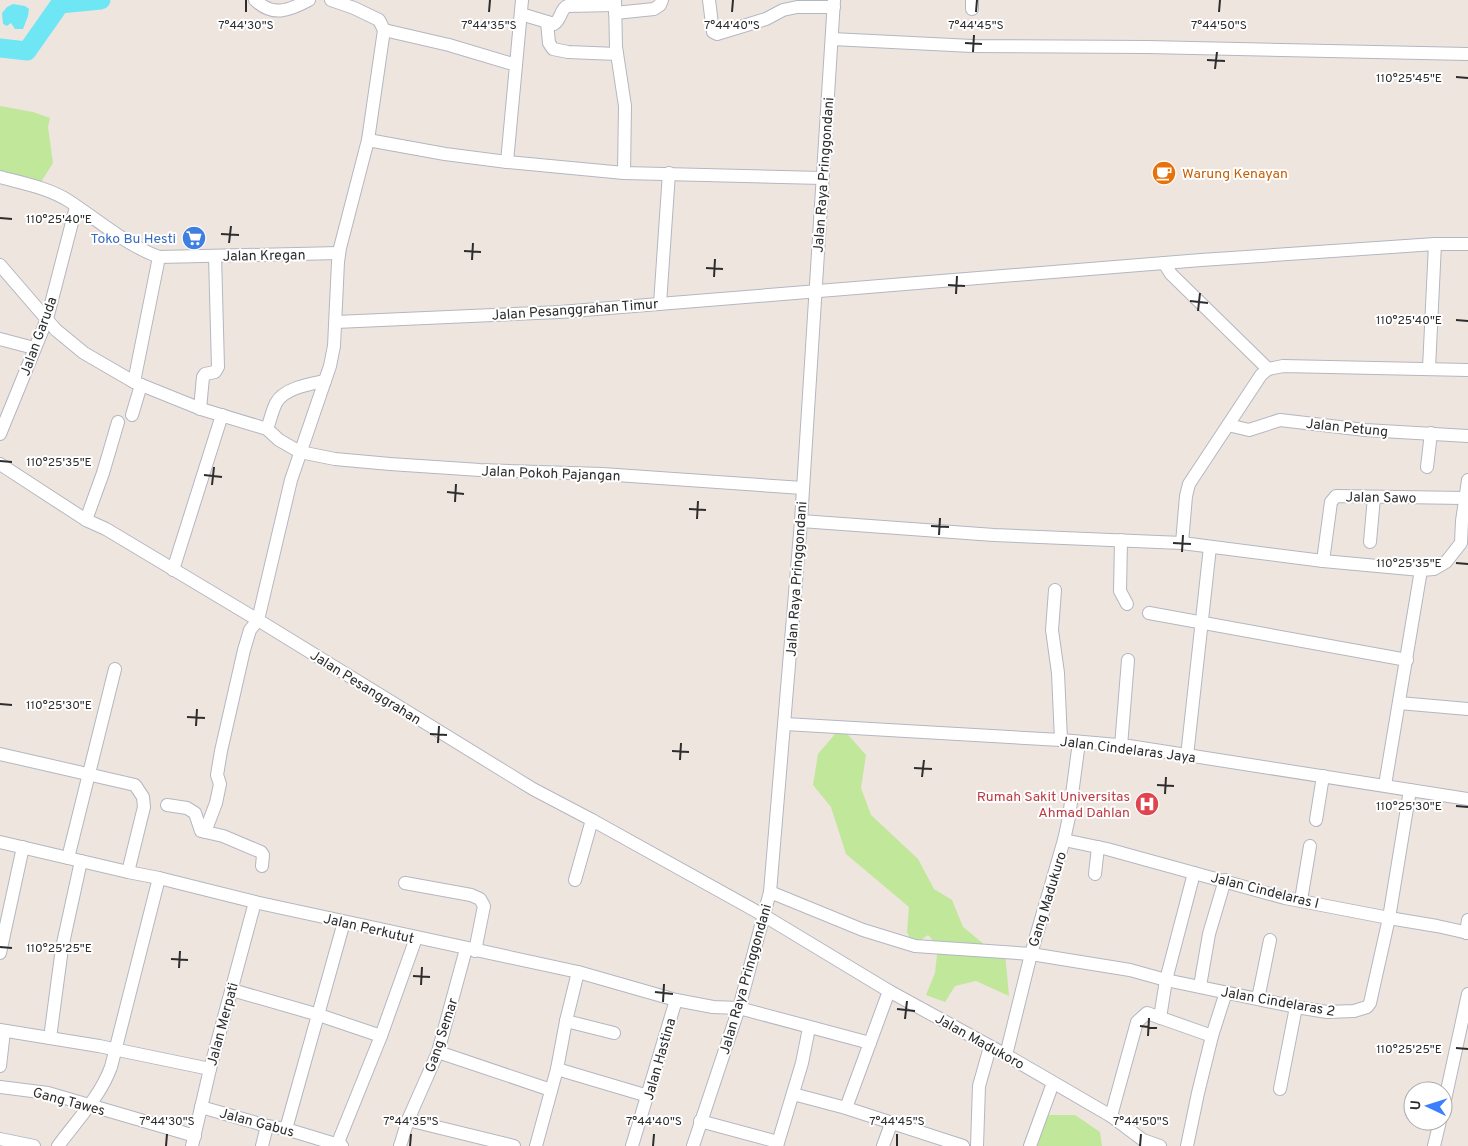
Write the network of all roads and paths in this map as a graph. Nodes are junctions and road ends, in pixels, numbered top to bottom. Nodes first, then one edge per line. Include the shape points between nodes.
1 (255, 0) edge
2 (309, 0) edge
3 (331, 0) edge
4 (522, 0) edge
5 (662, 0) edge
6 (709, 0) edge
7 (834, 4) edge
8 (615, 6) edge
9 (521, 14) junction
10 (547, 22) junction
11 (384, 30) junction
12 (832, 39) junction
13 (617, 54) junction
14 (1468, 54) edge
15 (516, 66) junction
16 (368, 140) junction
17 (507, 162) junction
18 (624, 173) junction
19 (669, 173) junction
20 (0, 177) edge
21 (822, 178) junction
22 (76, 207) junction
23 (1435, 244) junction
24 (1468, 244) edge
25 (339, 253) junction
26 (215, 256) junction
27 (159, 258) junction
28 (1164, 263) junction
29 (0, 265) edge
30 (815, 290) junction
31 (660, 304) junction
32 (47, 319) junction
33 (336, 322) junction
34 (0, 339) edge
35 (34, 348) junction
36 (1429, 368) junction
37 (1268, 369) junction
38 (1468, 370) edge
39 (325, 381) junction
40 (137, 383) junction
41 (200, 409) junction
42 (132, 415) dead end
43 (222, 415) junction
44 (118, 422) dead end
45 (1228, 425) junction
46 (267, 429) junction
47 (1431, 433) junction
48 (0, 434) edge
49 (1468, 436) edge
50 (300, 452) junction
51 (0, 464) edge
52 (1427, 468) dead end
53 (1468, 480) edge
54 (803, 488) junction
55 (1374, 497) junction
56 (1464, 498) junction
57 (86, 520) junction
58 (801, 521) junction
59 (1121, 540) junction
60 (1370, 542) dead end
61 (1182, 543) junction
62 (1465, 544) edge
63 (1210, 546) junction
64 (1323, 561) junction
65 (173, 570) junction
66 (1421, 570) junction
67 (1055, 590) dead end
68 (1127, 604) dead end
69 (1149, 613) dead end
70 (258, 620) junction
71 (1203, 622) junction
72 (1128, 660) dead end
73 (1407, 660) junction
74 (115, 668) dead end
75 (1399, 703) junction
76 (1468, 709) edge
77 (785, 724) junction
78 (1061, 740) junction
79 (1078, 742) junction
80 (1121, 746) junction
81 (0, 754) edge
82 (1187, 756) junction
83 (90, 774) junction
84 (1323, 776) junction
85 (1385, 785) junction
86 (1410, 790) junction
87 (1468, 799) edge
88 (167, 805) dead end
89 (592, 820) junction
90 (1316, 820) dead end
91 (205, 832) junction
92 (1064, 840) junction
93 (0, 842) edge
94 (1310, 846) dead end
95 (23, 847) junction
96 (1098, 847) junction
97 (75, 860) junction
98 (262, 866) dead end
99 (128, 872) junction
100 (1194, 873) junction
101 (1095, 874) dead end
102 (159, 878) junction
103 (575, 880) dead end
104 (1226, 880) junction
105 (405, 883) dead end
106 (770, 892) junction
107 (1300, 900) junction
108 (255, 902) junction
109 (763, 915) junction
110 (1389, 918) junction
111 (344, 922) junction
112 (1467, 929) edge
113 (416, 938) junction
114 (1270, 940) dead end
115 (471, 950) junction
116 (0, 953) edge
117 (1030, 954) junction
118 (578, 972) junction
119 (1166, 980) junction
120 (1200, 986) junction
121 (232, 990) junction
122 (889, 991) junction
123 (1226, 992) junction
124 (1468, 994) edge
125 (1255, 998) junction
126 (676, 1000) junction
127 (1296, 1007) junction
128 (739, 1008) junction
129 (319, 1015) junction
130 (1160, 1018) junction
131 (566, 1021) junction
132 (809, 1028) junction
133 (2, 1031) edge
134 (614, 1033) dead end
135 (381, 1036) junction
136 (1212, 1036) junction
137 (50, 1038) junction
138 (870, 1043) junction
139 (990, 1046) junction
140 (116, 1049) junction
141 (438, 1052) junction
142 (1006, 1055) junction
143 (0, 1066) edge
144 (210, 1069) junction
145 (557, 1069) junction
146 (1449, 1081) edge
147 (1053, 1083) junction
148 (0, 1087) edge
149 (1280, 1088) dead end
150 (551, 1090) junction
151 (792, 1094) junction
152 (648, 1096) junction
153 (88, 1105) junction
154 (201, 1107) junction
155 (846, 1108) junction
156 (1111, 1116) junction
157 (408, 1120) junction
158 (700, 1121) junction
159 (891, 1124) junction
160 (268, 1126) junction
161 (286, 1129) junction
162 (1438, 1131) edge
163 (0, 1139) edge
164 (193, 1141) edge
165 (1143, 1143) edge
166 (777, 1144) edge
167 (335, 1145) edge
168 (34, 1146) edge
169 (58, 1146) edge
170 (262, 1146) edge
171 (400, 1146) edge
172 (514, 1146) edge
173 (536, 1146) edge
174 (632, 1146) edge
175 (693, 1146) edge
176 (883, 1146) edge
177 (963, 1146) edge
178 (977, 1146) edge
179 (1030, 1146) edge
180 (1160, 1146) edge
181 (1187, 1146) edge
182 (1434, 1146) edge

1 - 2 street via 269,10 279,11
3 - 11 street via 379,20
4 - 9 street
5 - 8 street via 654,9
6 - 7 street via 713,32 717,34 766,19 783,10
7 - 12 street, Jalan Raya Pringgondani
8 - 10 street via 567,6 558,22
8 - 13 street
9 - 10 street
9 - 15 street
10 - 13 street via 552,49
11 - 15 street via 449,45
11 - 16 street
12 - 14 street via 972,46
12 - 21 street, Jalan Raya Pringgondani
13 - 18 street via 625,106
15 - 17 street
16 - 17 street
16 - 25 street
17 - 18 street
18 - 19 street
19 - 21 street
19 - 31 street
20 - 22 street, Jalan Kregan via 50,192
21 - 30 street, Jalan Raya Pringgondani
22 - 27 street, Jalan Kregan via 143,252
22 - 32 street, Jalan Garuda
23 - 24 street, Jalan Pesanggrahan Timur
23 - 28 street, Jalan Pesanggrahan Timur
23 - 36 street
25 - 26 street, Jalan Kregan
25 - 33 street
26 - 27 street, Jalan Kregan
26 - 41 street via 218,367 215,372 205,374
27 - 40 street
28 - 30 street, Jalan Pesanggrahan Timur
28 - 37 street via 1171,274
29 - 32 street
30 - 31 street, Jalan Pesanggrahan Timur
30 - 54 street, Jalan Raya Pringgondani
31 - 33 street, Jalan Pesanggrahan Timur
32 - 35 street, Jalan Garuda
32 - 40 street via 84,353
33 - 39 street
34 - 35 street
35 - 48 street, Jalan Garuda
36 - 37 street via 1283,366
36 - 38 street
37 - 45 street
39 - 46 street via 283,395 276,402
39 - 50 street
40 - 41 street
40 - 42 street
41 - 43 street
43 - 46 street
43 - 65 street
44 - 57 street
45 - 47 street, Jalan Petung via 1249,430 1280,420 1365,430
45 - 61 street via 1188,484
46 - 50 street, Jalan Pokoh Pajangan
47 - 49 street, Jalan Petung
47 - 52 street
50 - 54 street, Jalan Pokoh Pajangan via 390,464
50 - 70 street via 281,517
51 - 57 street, Jalan Pesanggrahan
53 - 56 street
54 - 58 street, Jalan Raya Pringgondani
55 - 56 street, Jalan Sawo
55 - 60 street
55 - 64 street, Jalan Sawo via 1336,496 1332,499
56 - 62 street
57 - 65 street, Jalan Pesanggrahan
58 - 59 street via 994,535
58 - 77 street, Jalan Raya Pringgondani
59 - 61 street
59 - 68 street via 1120,591
61 - 63 street
62 - 66 street via 1446,562 1434,569
63 - 64 street
63 - 71 street
64 - 66 street
65 - 70 street, Jalan Pesanggrahan
66 - 73 street
67 - 78 street via 1052,630
69 - 71 street
70 - 89 street, Jalan Pesanggrahan via 519,781
70 - 91 street via 250,630 244,650 221,752 216,803
71 - 73 street
71 - 82 street
72 - 80 street
73 - 75 street
74 - 83 street
75 - 76 street
75 - 85 street
77 - 78 street, Jalan Cindelaras Jaya
77 - 106 street, Jalan Raya Pringgondani
78 - 79 street, Jalan Cindelaras Jaya
79 - 80 street, Jalan Cindelaras Jaya
79 - 92 street, Gang Madukuro
80 - 82 street, Jalan Cindelaras Jaya
81 - 83 street
82 - 84 street, Jalan Cindelaras Jaya
83 - 97 street
83 - 99 street via 132,783 143,797 142,815
84 - 85 street, Jalan Cindelaras Jaya
84 - 90 street
85 - 86 street, Jalan Cindelaras Jaya
86 - 87 street, Jalan Cindelaras Jaya
86 - 110 street, Jalan Cindelaras 2
88 - 91 street via 187,808 195,813 201,831
89 - 103 street
89 - 109 street, Jalan Pesanggrahan
91 - 98 street via 261,852
92 - 96 street, Jalan Cindelaras I
92 - 117 street, Gang Madukuro
93 - 95 street, Jalan Perkutut
94 - 107 street
95 - 97 street, Jalan Perkutut
95 - 116 street
96 - 100 street, Jalan Cindelaras I
96 - 101 street
97 - 99 street, Jalan Perkutut
97 - 137 street
99 - 102 street, Jalan Perkutut
100 - 104 street, Jalan Cindelaras I
100 - 119 street
102 - 108 street, Jalan Perkutut
102 - 140 street
104 - 107 street, Jalan Cindelaras I
104 - 120 street via 1209,934
105 - 115 street, Gang Semar via 480,899 484,906
106 - 109 street, Jalan Raya Pringgondani
106 - 117 street, Jalan Cindelaras 2 via 902,943
107 - 110 street, Jalan Cindelaras I
108 - 111 street, Jalan Perkutut
108 - 121 street, Jalan Merpati
109 - 122 street, Jalan Madukoro
109 - 128 street, Jalan Raya Pringgondani
110 - 112 street, Jalan Cindelaras I
110 - 127 street, Jalan Cindelaras 2 via 1368,1006 1341,1013
111 - 113 street, Jalan Perkutut
111 - 129 street
113 - 115 street, Jalan Perkutut
113 - 135 street
114 - 125 street via 1259,994
115 - 118 street, Jalan Perkutut
115 - 141 street, Gang Semar
117 - 119 street, Jalan Cindelaras 2 via 1130,970
117 - 142 street, Gang Madukuro
118 - 126 street, Jalan Perkutut
118 - 131 street
119 - 120 street, Jalan Cindelaras 2
119 - 130 street
120 - 123 street, Jalan Cindelaras 2
121 - 129 street
121 - 144 street, Jalan Merpati
122 - 138 street
122 - 139 street, Jalan Madukoro
123 - 125 street, Jalan Cindelaras 2
123 - 136 street
124 - 146 street
125 - 127 street, Jalan Cindelaras 2
126 - 128 street, Jalan Perkutut
126 - 152 street, Jalan Hastina
127 - 149 street
128 - 132 street, Jalan Perkutut
128 - 158 street, Jalan Raya Pringgondani
129 - 135 street
129 - 161 street
130 - 136 street
130 - 156 street via 1147,1013 1137,1022
131 - 134 street
131 - 145 street
132 - 138 street, Jalan Perkutut
132 - 151 street
133 - 137 street
133 - 143 street
135 - 167 street
136 - 181 street
137 - 140 street
138 - 155 street
139 - 142 street, Jalan Madukoro
139 - 178 street via 978,1086
140 - 144 street
140 - 153 street via 105,1083
141 - 150 street
141 - 157 street, Gang Semar
142 - 147 street, Jalan Madukoro
144 - 154 street, Jalan Merpati
145 - 150 street
145 - 152 street
147 - 156 street, Jalan Madukoro
147 - 179 street
148 - 153 street, Gang Tawes via 48,1093
150 - 173 street
151 - 155 street
151 - 166 street
152 - 174 street, Jalan Hastina
153 - 164 street, Gang Tawes
153 - 169 street
154 - 160 street, Jalan Gabus
154 - 164 street, Jalan Merpati
155 - 159 street
156 - 165 street, Jalan Madukoro
157 - 171 street, Gang Semar
157 - 172 street
158 - 166 street
158 - 175 street, Jalan Raya Pringgondani
159 - 176 street
159 - 177 street
160 - 161 street, Jalan Gabus
160 - 170 street
161 - 167 street, Jalan Gabus
162 - 182 street
163 - 168 street
165 - 180 street, Jalan Madukoro

